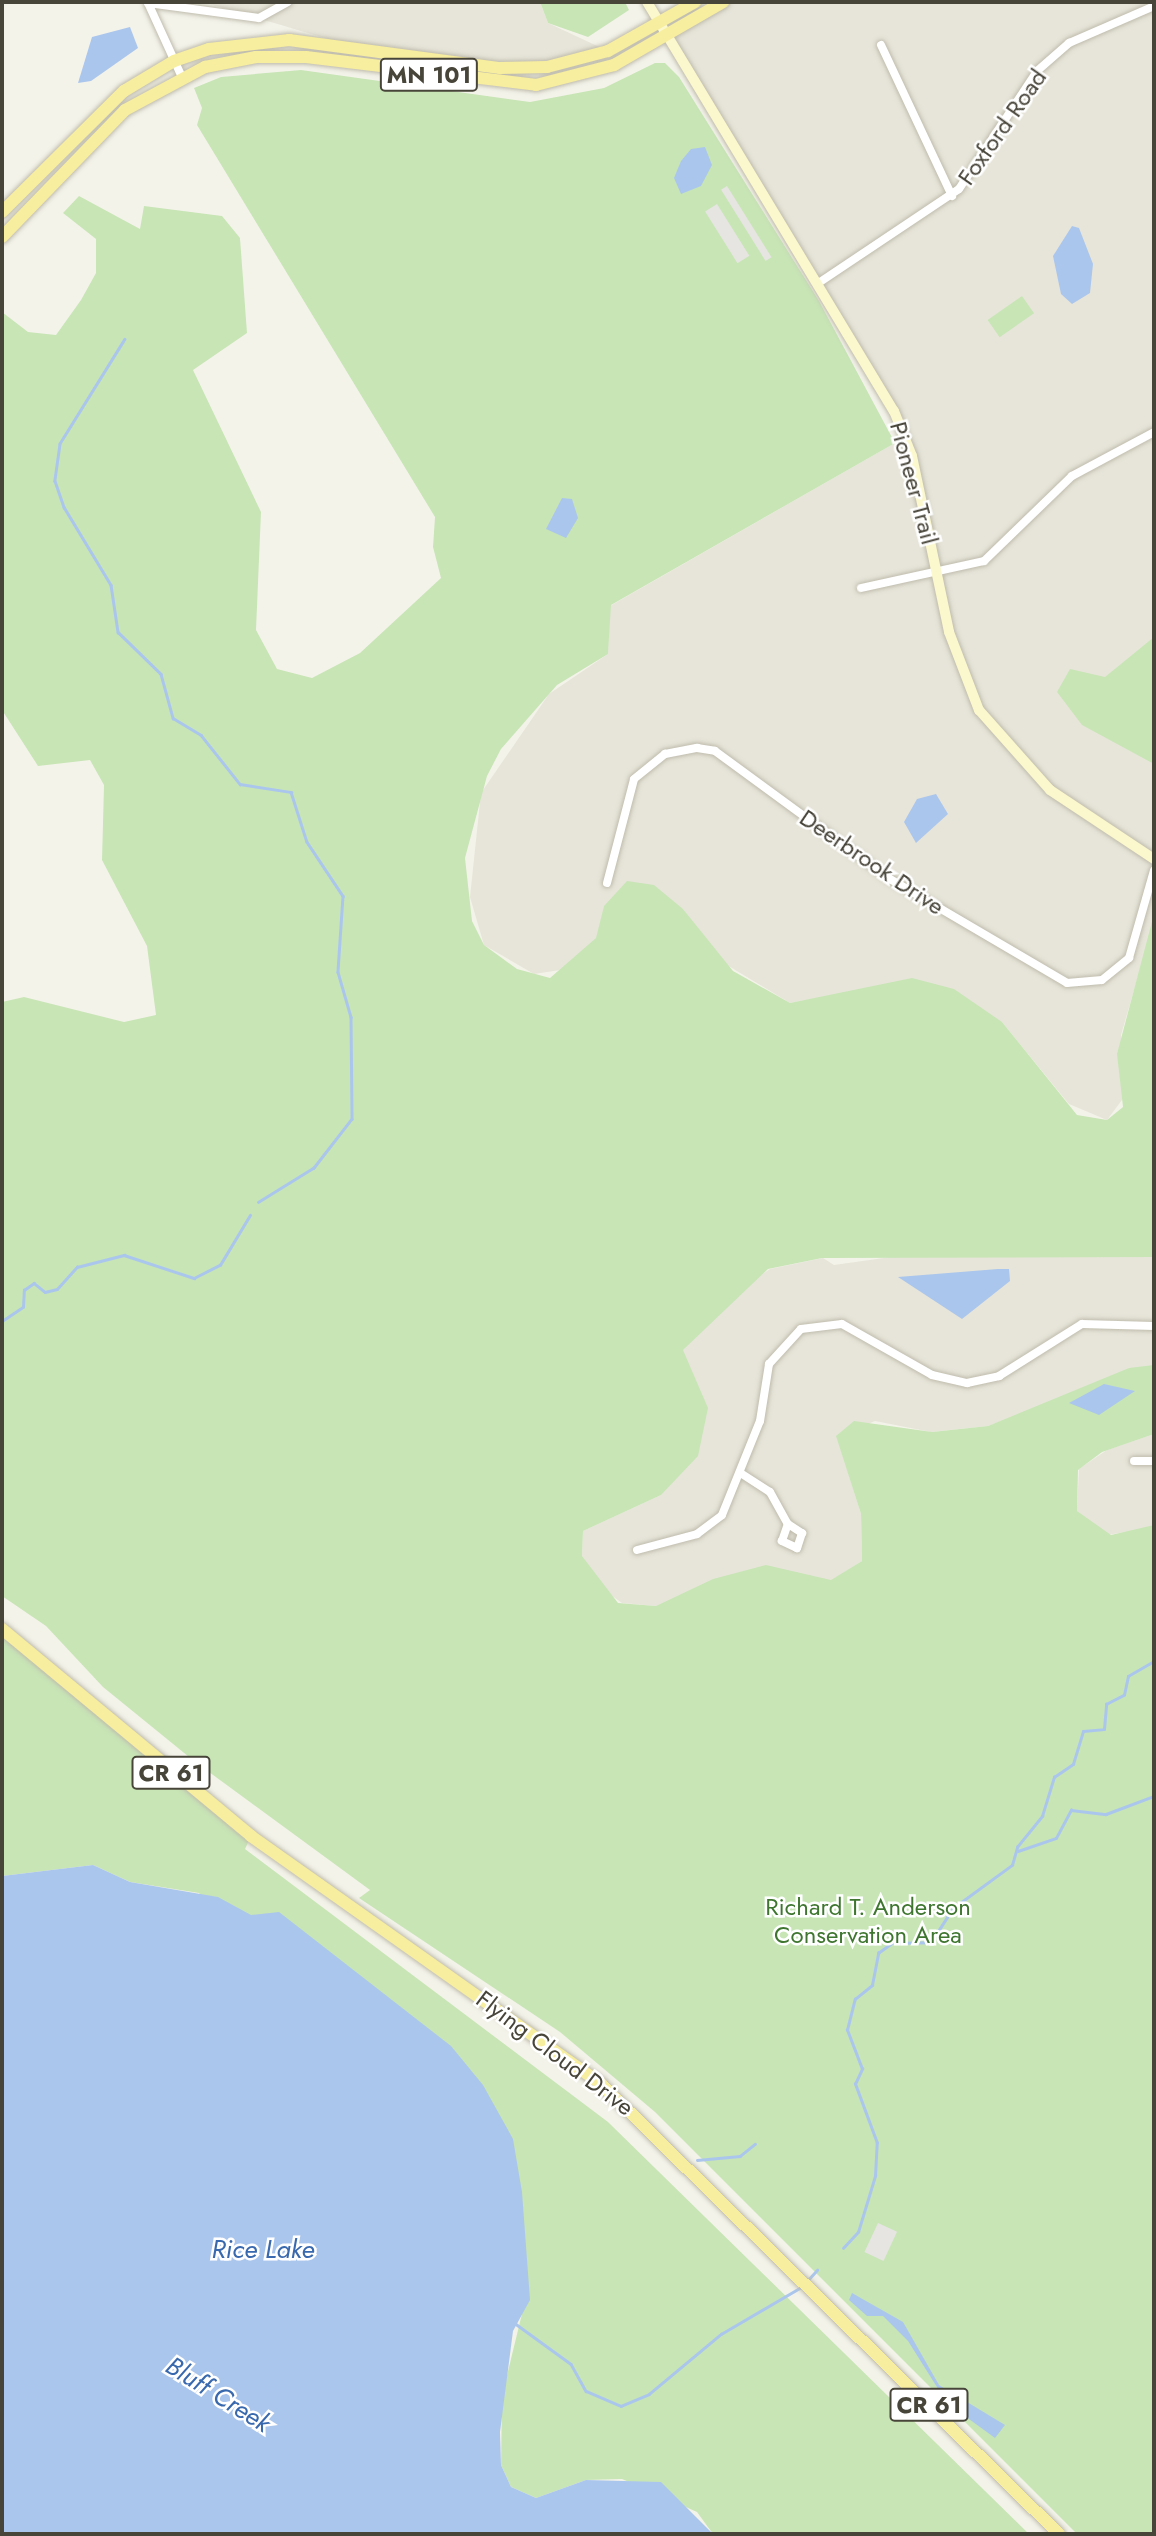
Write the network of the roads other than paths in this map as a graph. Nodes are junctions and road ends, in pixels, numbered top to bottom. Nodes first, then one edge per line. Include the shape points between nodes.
1 (288, 2) edge
2 (647, 2) edge
3 (695, 2) edge
4 (723, 2) edge
5 (1154, 6) edge
6 (661, 23) junction
7 (670, 36) junction
8 (881, 44) dead end
9 (174, 61) junction
10 (181, 75) junction
11 (952, 196) junction
12 (2, 212) edge
13 (2, 237) edge
14 (820, 282) junction
15 (1154, 432) edge
16 (937, 576) junction
17 (862, 588) dead end
18 (1154, 859) edge
19 (1154, 870) edge
20 (607, 883) dead end
21 (1154, 1326) edge
22 (1134, 1461) dead end
23 (1154, 1461) edge
24 (742, 1474) junction
25 (788, 1524) dead end
26 (637, 1550) dead end
27 (2, 1629) edge
28 (1059, 2534) edge

1 - 9 street via 259,19 148,3
2 - 6 main road, Pioneer Trail
3 - 6 main road
4 - 7 main road, MN 101
5 - 11 street, Foxford Road via 1096,26 1037,71
6 - 7 main road, Pioneer Trail
6 - 9 main road, MN 101 via 596,55 531,68 279,40 216,47
7 - 10 main road, MN 101 via 600,70 536,85 292,56 232,60
7 - 14 main road, Pioneer Trail
8 - 11 street
9 - 10 street
9 - 12 main road, MN 101 via 108,104
10 - 13 main road, MN 101 via 116,118
11 - 14 street, Foxford Road
14 - 16 main road, Pioneer Trail via 897,419
15 - 16 street via 1072,476 1016,537 984,561
16 - 17 street
16 - 18 main road, Pioneer Trail via 952,645 979,710 1050,790
19 - 20 street, Deerbrook Drive via 1129,958 1102,980 1067,983 890,879 744,769 715,751 697,748 666,754 634,779
21 - 24 street via 1082,1324 999,1376 967,1383 932,1375 856,1329 814,1324 789,1337 769,1364
22 - 23 street
24 - 25 street via 770,1492
24 - 26 street via 722,1515 709,1526
27 - 28 main road, Flying Cloud Drive / CR 61 via 242,1829 601,2084

